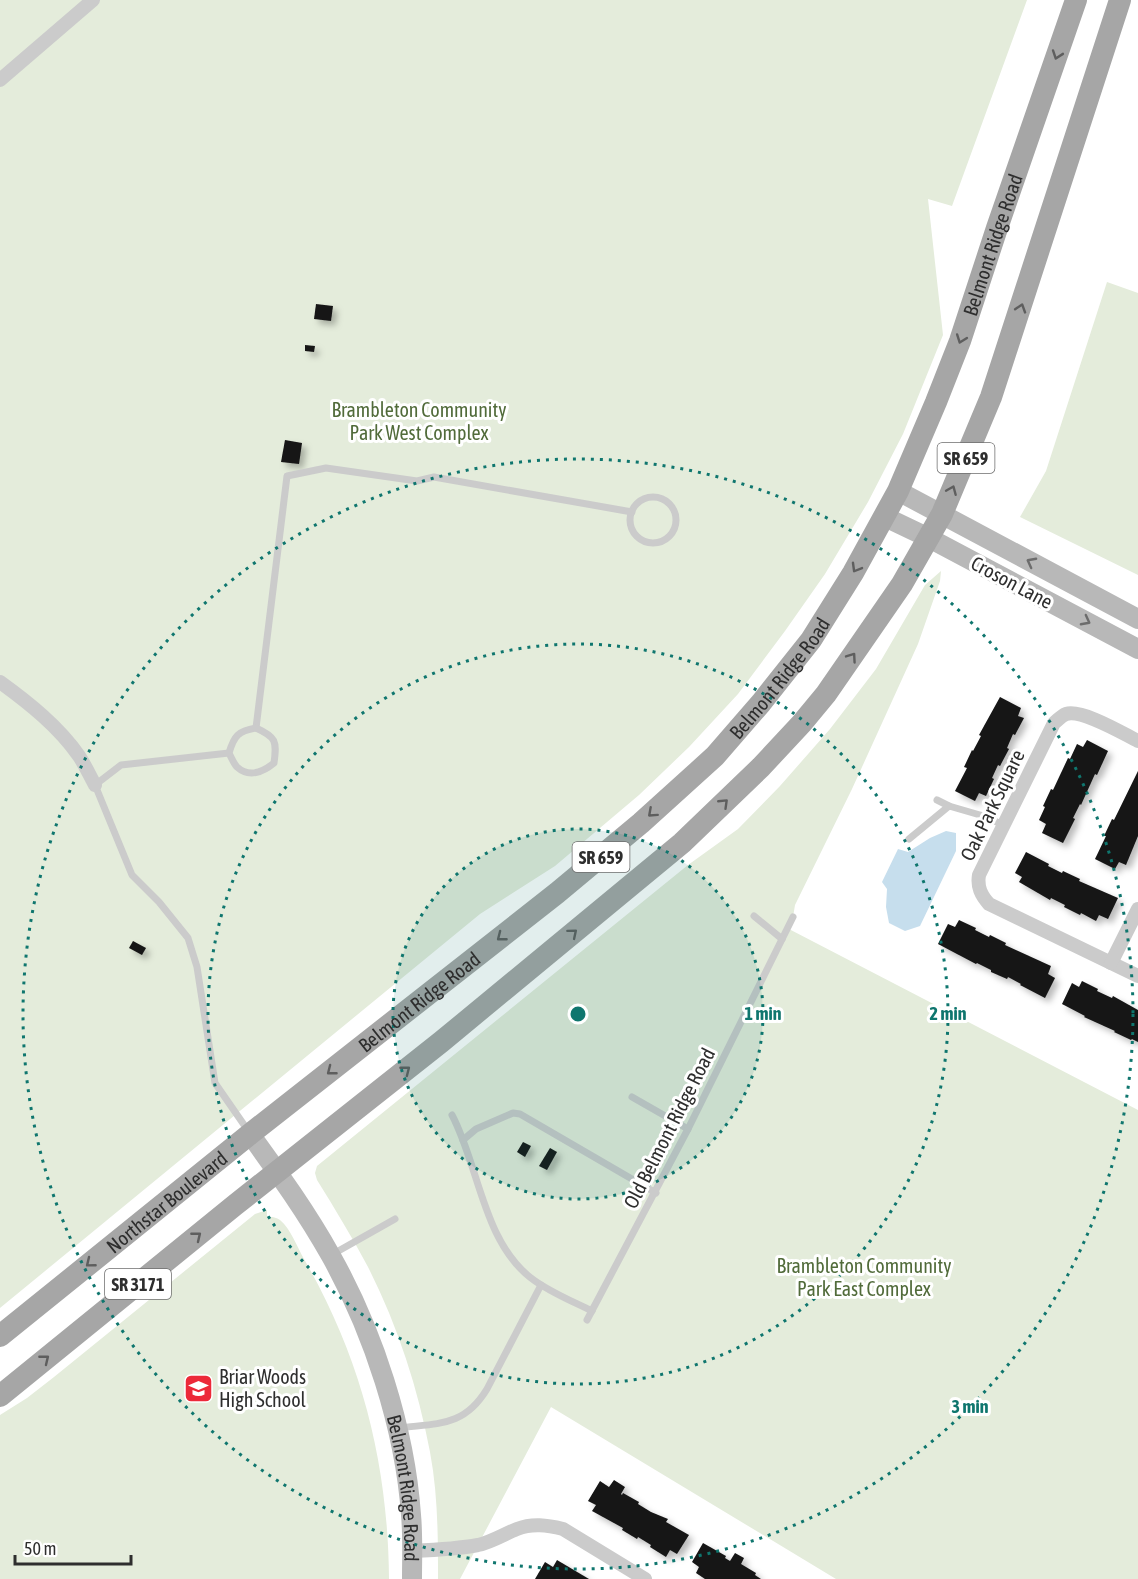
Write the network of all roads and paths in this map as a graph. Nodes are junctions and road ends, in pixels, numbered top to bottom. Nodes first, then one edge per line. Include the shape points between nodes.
1 (93, 0) edge
2 (1076, 0) edge
3 (1120, 0) edge
4 (0, 80) edge
5 (898, 491) junction
6 (632, 512) junction
7 (942, 514) junction
8 (885, 517) junction
9 (929, 538) junction
10 (1138, 619) edge
11 (1138, 648) edge
12 (0, 682) edge
13 (256, 728) junction
14 (1138, 741) edge
15 (229, 753) junction
16 (95, 785) junction
17 (937, 800) dead end
18 (949, 806) junction
19 (1004, 825) junction
20 (909, 839) dead end
21 (1138, 909) edge
22 (754, 916) dead end
23 (793, 917) dead end
24 (782, 939) junction
25 (1112, 963) junction
26 (1138, 976) edge
27 (632, 1097) dead end
28 (452, 1114) dead end
29 (688, 1129) junction
30 (250, 1134) junction
31 (463, 1140) junction
32 (277, 1171) junction
33 (656, 1192) junction
34 (395, 1219) dead end
35 (331, 1256) junction
36 (541, 1285) junction
37 (592, 1311) junction
38 (587, 1320) dead end
39 (0, 1336) edge
40 (0, 1396) edge
41 (396, 1428) junction
42 (412, 1551) junction
43 (412, 1579) edge
44 (645, 1579) edge

1 - 4 street
2 -> 5 main road, Belmont Ridge Road / SR 659 via 960,341
7 -> 3 main road, SR 659 via 992,397
5 - 7 main road, Croson Lane
5 - 8 main road, Belmont Ridge Road / SR 659
6 - 6 lane via 631,526 644,542 665,540 675,528 675,513 658,498 642,500
6 - 13 lane via 434,477 417,481 326,468 287,476
7 - 9 main road, SR 659
10 -> 7 main road, Croson Lane
8 - 9 main road, Croson Lane
8 -> 30 main road, Belmont Ridge Road / SR 659 via 810,639 715,756 557,893
9 -> 11 main road, Croson Lane
32 -> 9 main road, SR 659 via 682,843 761,767 826,694
12 - 16 street via 59,732 79,756
13 - 15 lane via 243,730 233,740
13 - 15 lane via 269,734 273,741 274,763 264,771 250,773 237,767
14 - 19 street, Oak Park Square via 1084,715 1061,717 1054,723
15 - 16 lane via 121,765
16 - 30 lane via 132,875 188,938 197,967 215,1083
17 - 18 lane
18 - 19 lane
18 - 20 lane
19 - 25 street, Oak Park Square via 979,875 983,897
21 - 25 street
22 - 24 lane
23 - 24 lane, Old Belmont Ridge Road
24 - 29 lane, Old Belmont Ridge Road
25 - 26 street, Oak Park Square
27 - 29 lane
28 - 31 lane
29 - 33 lane, Old Belmont Ridge Road
30 - 32 main road, Belmont Ridge Road
30 -> 39 main road, Northstar Boulevard / SR 3171
31 - 33 lane via 513,1113 520,1114
31 - 36 lane via 504,1247 525,1273
32 - 35 main road, Belmont Ridge Road
40 -> 32 main road, SR 3171
33 - 37 lane, Old Belmont Ridge Road
34 - 35 lane
35 - 41 main road, Belmont Ridge Road via 371,1342
36 - 37 lane
36 - 41 lane via 477,1404 453,1420
37 - 38 lane, Old Belmont Ridge Road
41 - 42 main road, Belmont Ridge Road via 406,1476
42 - 43 main road, Belmont Ridge Road
42 - 44 street via 477,1545 519,1528 548,1526 563,1529

